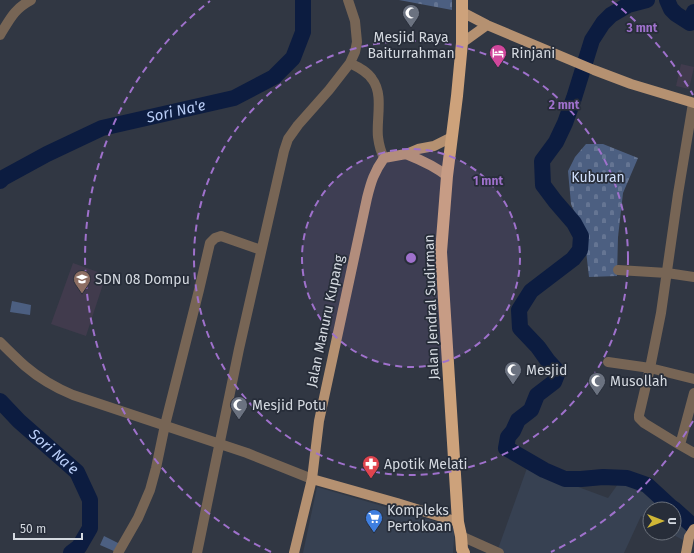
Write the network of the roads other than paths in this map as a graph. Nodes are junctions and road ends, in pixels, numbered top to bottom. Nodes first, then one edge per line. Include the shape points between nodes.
1 (31, 0) edge
2 (348, 0) edge
3 (462, 6) edge
4 (487, 25) junction
5 (0, 35) edge
6 (462, 44) junction
7 (350, 63) junction
8 (694, 103) edge
9 (452, 137) junction
10 (406, 154) junction
11 (384, 158) junction
12 (447, 176) junction
13 (261, 250) junction
14 (618, 270) dead end
15 (667, 273) junction
16 (694, 277) edge
17 (0, 342) edge
18 (608, 362) dead end
19 (650, 368) junction
20 (694, 379) edge
21 (694, 393) edge
22 (165, 425) junction
23 (220, 444) junction
24 (680, 445) junction
25 (694, 454) edge
26 (312, 479) junction
27 (458, 522) junction
28 (692, 533) edge
29 (461, 536) junction
30 (462, 552) edge
31 (118, 553) edge
32 (197, 553) edge
33 (294, 553) edge
34 (499, 553) edge
35 (686, 553) edge

1 - 5 street via 18,8
2 - 7 street via 357,32 355,52
3 - 4 main road
3 - 6 highway, Jalan Jendral Sudirman
4 - 6 main road
4 - 8 main road via 631,84
6 - 9 highway, Jalan Jendral Sudirman
7 - 11 street via 366,72 376,86 379,145
7 - 13 street via 288,139
8 - 15 street
9 - 10 main road via 434,146
9 - 12 highway, Jalan Jendral Sudirman
10 - 11 main road
10 - 12 main road
11 - 26 main road, Jalan Manuru Kupang via 371,180 320,421
12 - 27 highway, Jalan Jendral Sudirman via 441,252
13 - 22 street via 221,236 210,243
13 - 23 street
14 - 15 street
15 - 16 street
15 - 19 street
17 - 22 street via 26,367 60,389 80,398
18 - 19 street
19 - 20 street
19 - 24 street via 639,416 644,422
21 - 24 street
22 - 23 street
22 - 31 street via 150,490
23 - 26 street via 247,452
23 - 32 street
24 - 25 street
26 - 27 main road
26 - 33 main road, Jalan Manuru Kupang
27 - 29 highway
28 - 35 main road
29 - 30 highway
29 - 34 street

